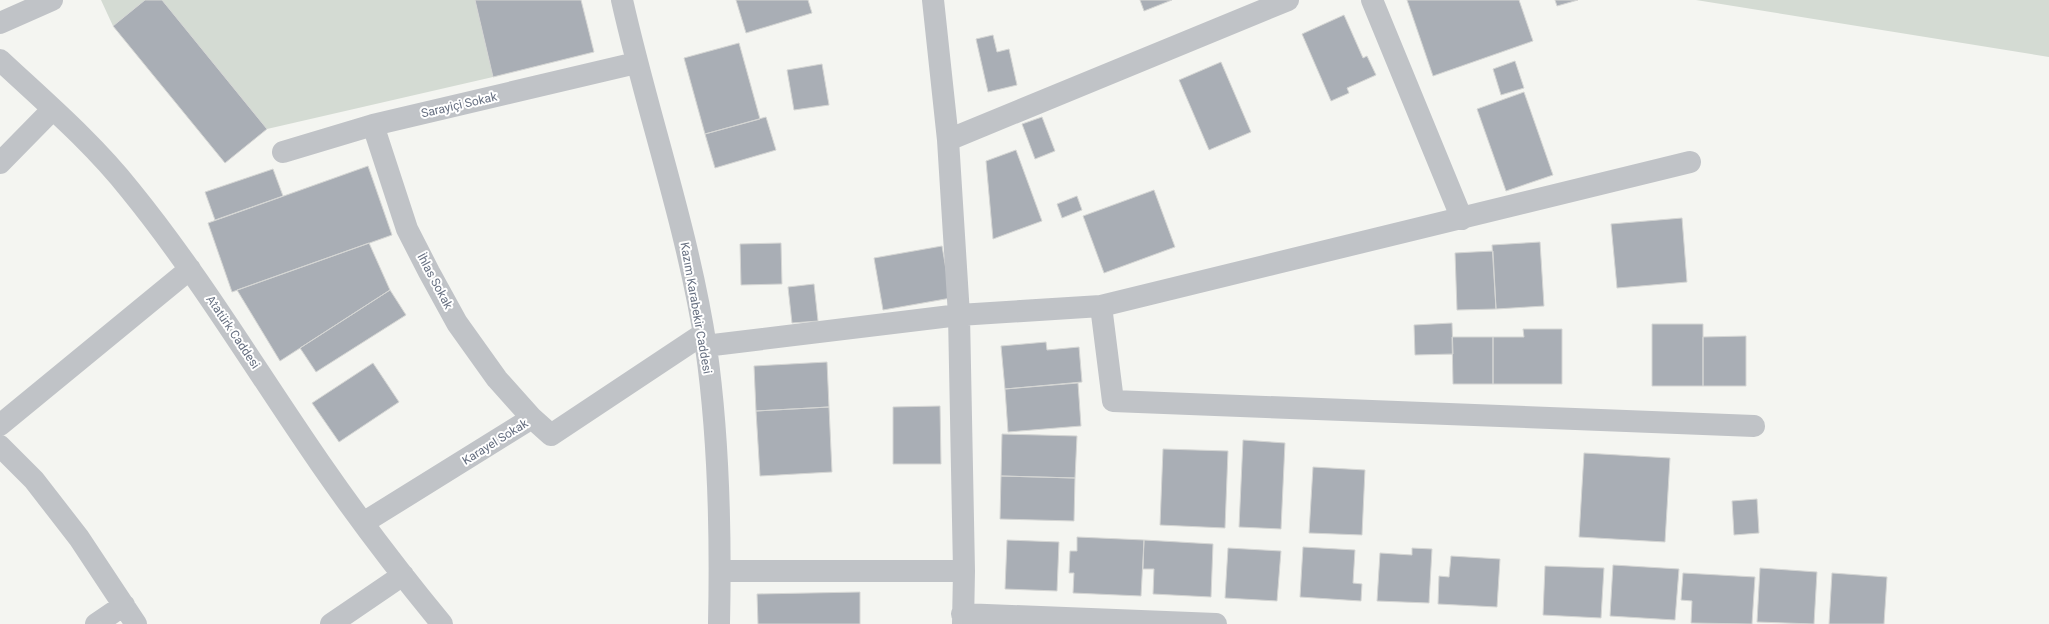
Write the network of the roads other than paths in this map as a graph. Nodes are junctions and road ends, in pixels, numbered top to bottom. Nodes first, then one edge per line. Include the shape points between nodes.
1 (52, 0) edge
2 (622, 0) edge
3 (933, 0) edge
4 (1288, 0) edge
5 (1372, 0) edge
6 (0, 23) edge
7 (0, 60) edge
8 (636, 63) junction
9 (53, 109) junction
10 (373, 125) junction
11 (948, 140) junction
12 (283, 152) dead end
13 (1690, 162) dead end
14 (0, 163) edge
15 (1462, 219) junction
16 (190, 269) junction
17 (1101, 306) junction
18 (959, 315) junction
19 (704, 340) junction
20 (532, 418) junction
21 (0, 426) edge
22 (1754, 426) dead end
23 (0, 446) edge
24 (363, 523) junction
25 (720, 571) junction
26 (964, 571) junction
27 (403, 575) junction
28 (124, 605) junction
29 (963, 619) edge
30 (96, 624) edge
31 (136, 624) edge
32 (331, 624) edge
33 (442, 624) edge
34 (719, 624) edge
35 (1216, 624) edge

1 - 6 street
2 - 8 street, Kazım Karabekir Caddesi
3 - 11 street
4 - 11 street
5 - 15 street
7 - 9 street, Atatürk Caddesi
8 - 10 street, Sarayiçi Sokak
8 - 19 street, Kazım Karabekir Caddesi via 687,251
9 - 14 street
9 - 16 street, Atatürk Caddesi via 94,149 130,190
10 - 12 street, Sarayiçi Sokak
10 - 20 street, İhlas Sokak via 407,229 429,272 457,323 497,379
11 - 18 street
13 - 15 street
15 - 17 street
16 - 21 street
16 - 24 street, Atatürk Caddesi
17 - 18 street
17 - 22 street via 1113,402
18 - 19 street
18 - 26 street
19 - 20 street, Karayel Sokak via 551,435
19 - 25 street, Kazım Karabekir Caddesi via 716,442
20 - 24 street, Karayel Sokak
23 - 28 street via 34,480 79,538
24 - 27 street, Atatürk Caddesi
25 - 26 street
25 - 34 street, Kazım Karabekir Caddesi
26 - 29 street
27 - 32 street
27 - 33 street, Atatürk Caddesi
28 - 30 street
28 - 31 street
29 - 35 street

